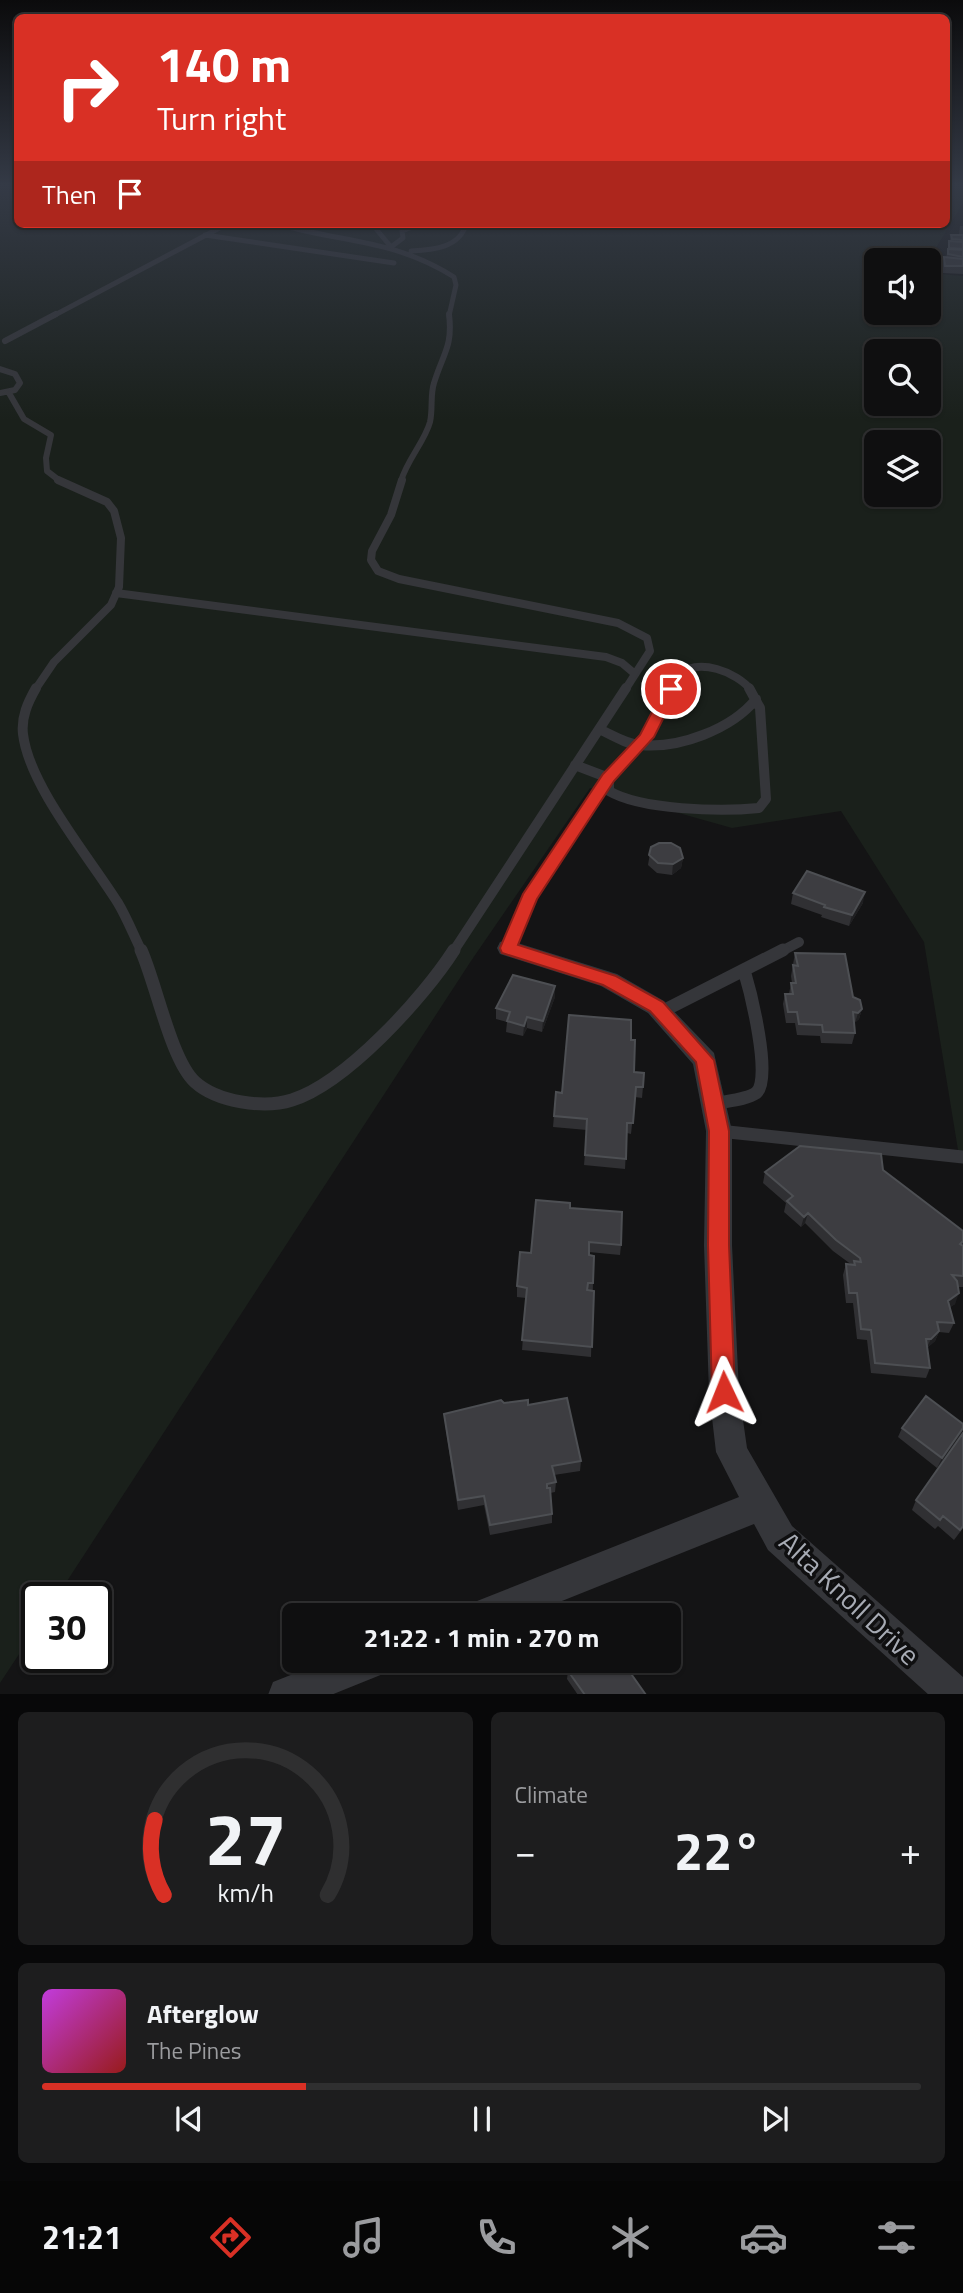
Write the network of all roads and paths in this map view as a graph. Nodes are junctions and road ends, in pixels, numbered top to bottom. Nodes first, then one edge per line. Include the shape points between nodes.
1 (154, 262) edge
2 (381, 262) edge
3 (431, 262) edge
4 (394, 264) dead end
5 (5, 341) dead end
6 (0, 369) edge
7 (5, 393) edge
8 (116, 593) junction
9 (635, 674) junction
10 (756, 699) junction
11 (599, 729) junction
12 (638, 745) junction
13 (575, 765) junction
14 (609, 778) junction
15 (799, 942) dead end
16 (508, 948) joint
17 (744, 970) junction
18 (661, 1012) junction
19 (716, 1117) junction
20 (963, 1157) edge
21 (761, 1505) junction
22 (514, 1603) edge
23 (340, 1673) edge
24 (288, 1694) edge
25 (956, 1694) edge

1 - 5 lane
2 - 4 lane
3 - 9 lane via 454,277 449,315 452,330 433,385 430,423 407,466 371,560 378,570 398,579 618,623 638,631 648,638 650,651
6 - 7 lane via 15,374 20,383
7 - 8 lane via 24,419 51,435 47,471 77,491 107,502 114,511 121,538
8 - 9 lane via 606,657
8 - 13 lane via 111,605 54,662 36,687 24,708 23,734 46,793 120,906 146,961 181,1062 195,1082 221,1097 244,1103 290,1101 345,1069 398,1020 449,958
9 - 11 lane
10 - 12 lane via 744,715 727,723 655,746
10 - 12 lane via 744,681 729,672 714,667 688,669 678,676
10 - 14 lane via 767,787 759,808 727,811 624,800 609,791
11 - 12 lane
11 - 13 lane
12 - 14 lane
13 - 14 lane
14 - 16 lane via 529,898
15 - 17 lane
16 - 18 street, Alta Knoll Drive via 609,980
17 - 18 lane
17 - 19 lane via 762,1085
18 - 19 street, Alta Knoll Drive via 705,1060
19 - 20 lane
19 - 21 street, Alta Knoll Drive via 724,1392 733,1451
21 - 22 street
21 - 25 street, Alta Knoll Drive via 780,1538
23 - 24 street

